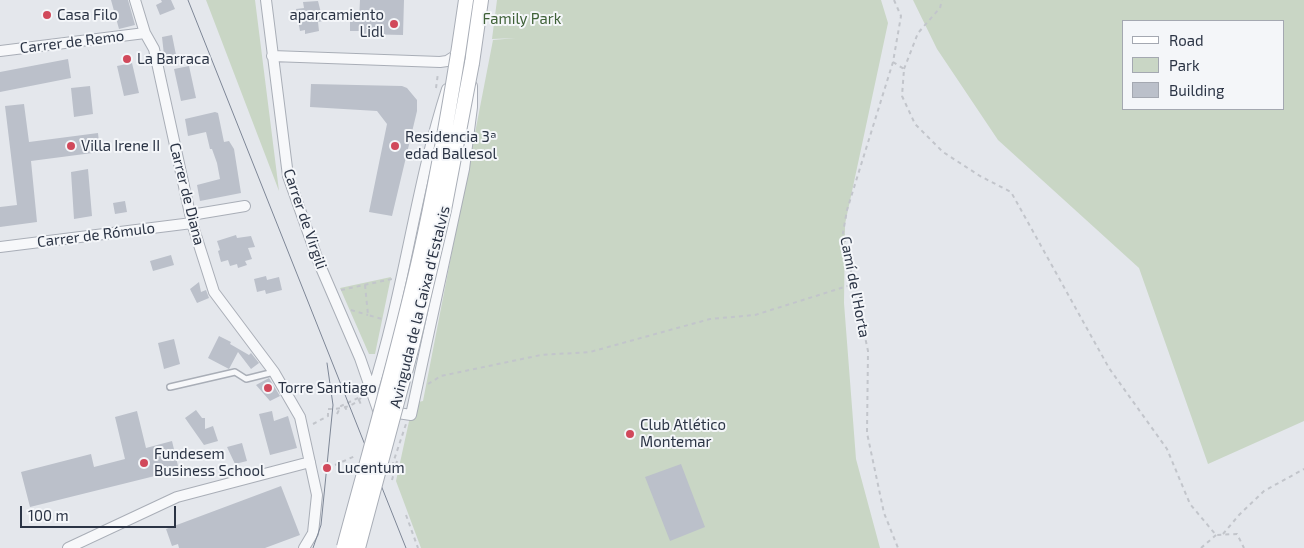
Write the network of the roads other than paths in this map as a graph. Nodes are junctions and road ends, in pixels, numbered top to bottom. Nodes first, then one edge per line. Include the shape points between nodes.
1 (134, 0) edge
2 (266, 0) edge
3 (466, 0) edge
4 (481, 0) edge
5 (145, 33) junction
6 (0, 51) edge
7 (458, 54) junction
8 (272, 56) junction
9 (472, 63) junction
10 (245, 206) dead end
11 (191, 219) junction
12 (0, 248) edge
13 (379, 370) junction
14 (364, 371) junction
15 (274, 372) junction
16 (170, 387) dead end
17 (367, 394) junction
18 (411, 415) joint
19 (310, 462) junction
20 (68, 548) edge
21 (304, 548) edge
22 (348, 548) edge

1 - 5 street, Carrer de Diana
2 - 8 street, Carrer de Virgili
3 - 7 main road, Avinguda de la Caixa d'Estalvis
4 - 9 main road, Avinguda de la Caixa d'Estalvis
5 - 6 street, Carrer de Remo
5 - 11 street, Carrer de Diana via 154,50
7 - 8 street via 440,62
7 - 13 street, Avinguda de la Caixa d'Estalvis via 436,123 394,319
7 - 22 main road, Avinguda de la Caixa d'Estalvis, bridge via 441,160 420,257
8 - 14 street, Carrer de Virgili via 288,176 319,263
9 - 18 street, Avinguda de la Caixa d'Estalvis via 472,107 464,169
9 - 22 main road, Avinguda de la Caixa d'Estalvis, bridge via 440,230 412,346
10 - 11 street, Carrer de Rómulo
11 - 12 street, Carrer de Rómulo
11 - 15 street, Carrer de Diana via 214,292
13 - 14 street
13 - 17 street, Avinguda de la Caixa d'Estalvis
14 - 17 street, Carrer de Virgili
15 - 16 lane via 246,379 235,372
15 - 19 street, Carrer de Diana via 300,417
17 - 18 street, Carrer de Virgili via 378,410
19 - 20 street via 177,497
19 - 21 street, Carrer de Diana via 317,495 313,533

